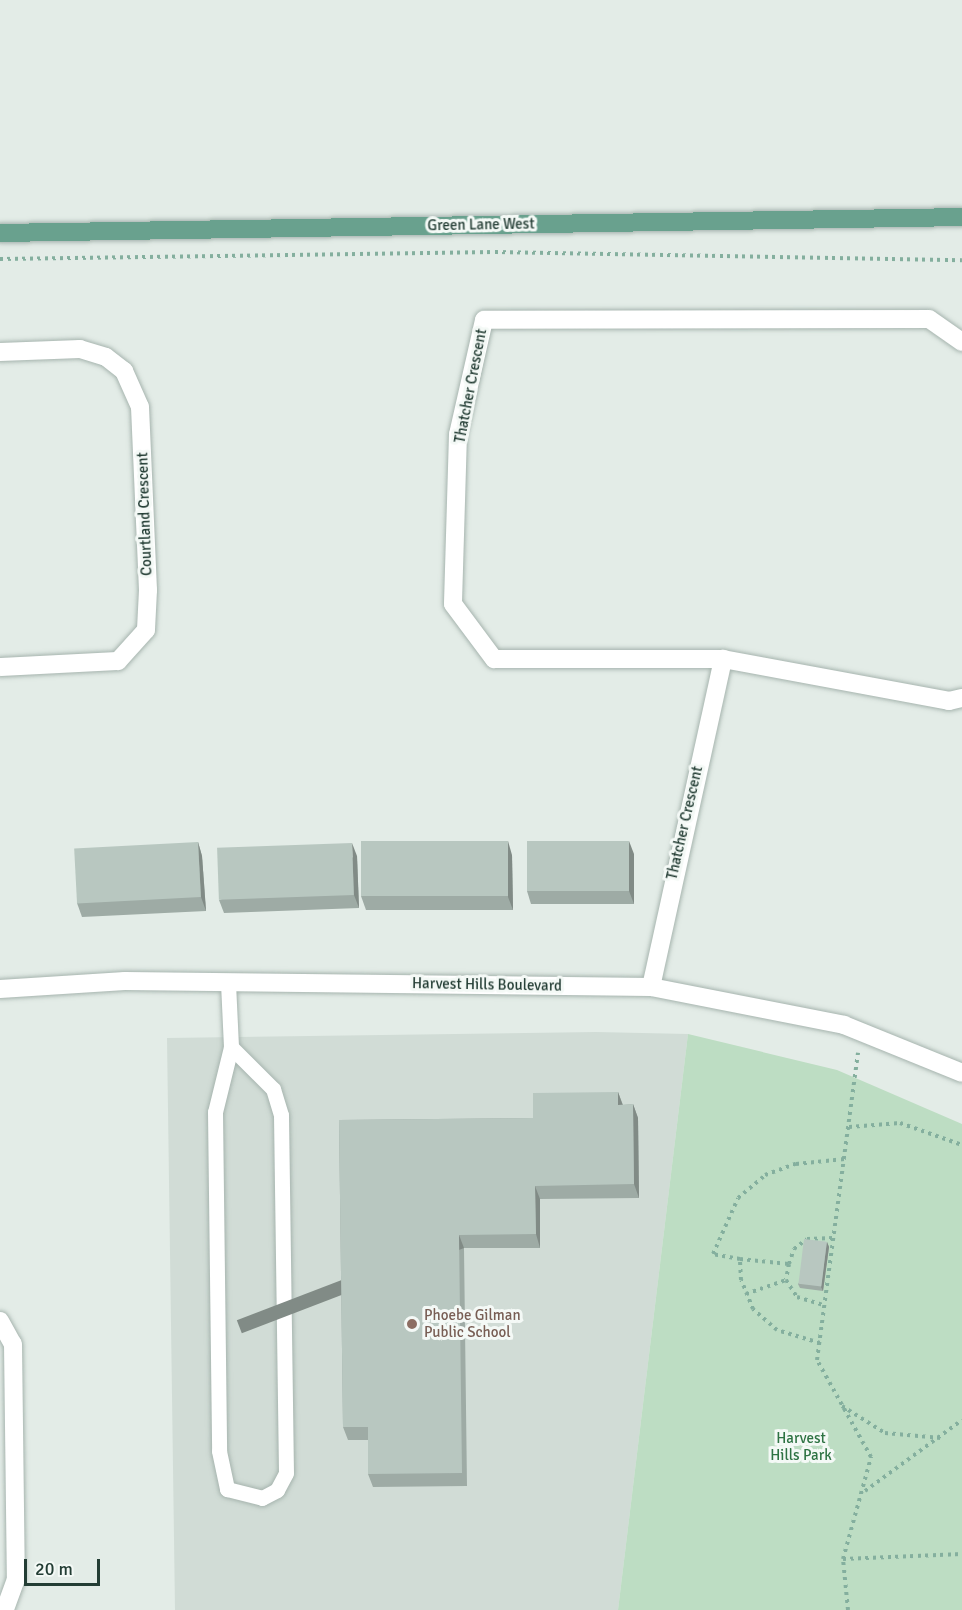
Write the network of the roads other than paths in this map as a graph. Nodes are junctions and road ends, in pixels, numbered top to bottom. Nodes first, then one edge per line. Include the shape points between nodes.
1 (962, 217) edge
2 (0, 233) edge
3 (962, 342) edge
4 (0, 352) edge
5 (723, 659) junction
6 (0, 667) edge
7 (962, 698) edge
8 (228, 983) junction
9 (651, 987) junction
10 (0, 989) edge
11 (231, 1047) junction
12 (962, 1073) edge
13 (0, 1321) edge
14 (4, 1610) edge

1 - 2 main road, Green Lane West
3 - 5 street, Thatcher Crescent via 929,319 484,320 458,434 453,604 494,659
4 - 6 street, Courtland Crescent via 80,350 106,357 124,371 140,406 148,590 146,630 118,661
5 - 7 street, Thatcher Crescent via 949,701
5 - 9 street, Thatcher Crescent
8 - 9 street, Harvest Hills Boulevard
8 - 10 street, Harvest Hills Boulevard
8 - 11 lane
9 - 12 street, Harvest Hills Boulevard via 861,1032
11 - 11 lane via 215,1112 219,1451 227,1488 262,1498 277,1490 286,1473 281,1114 273,1089
13 - 14 street via 13,1344 16,1579

